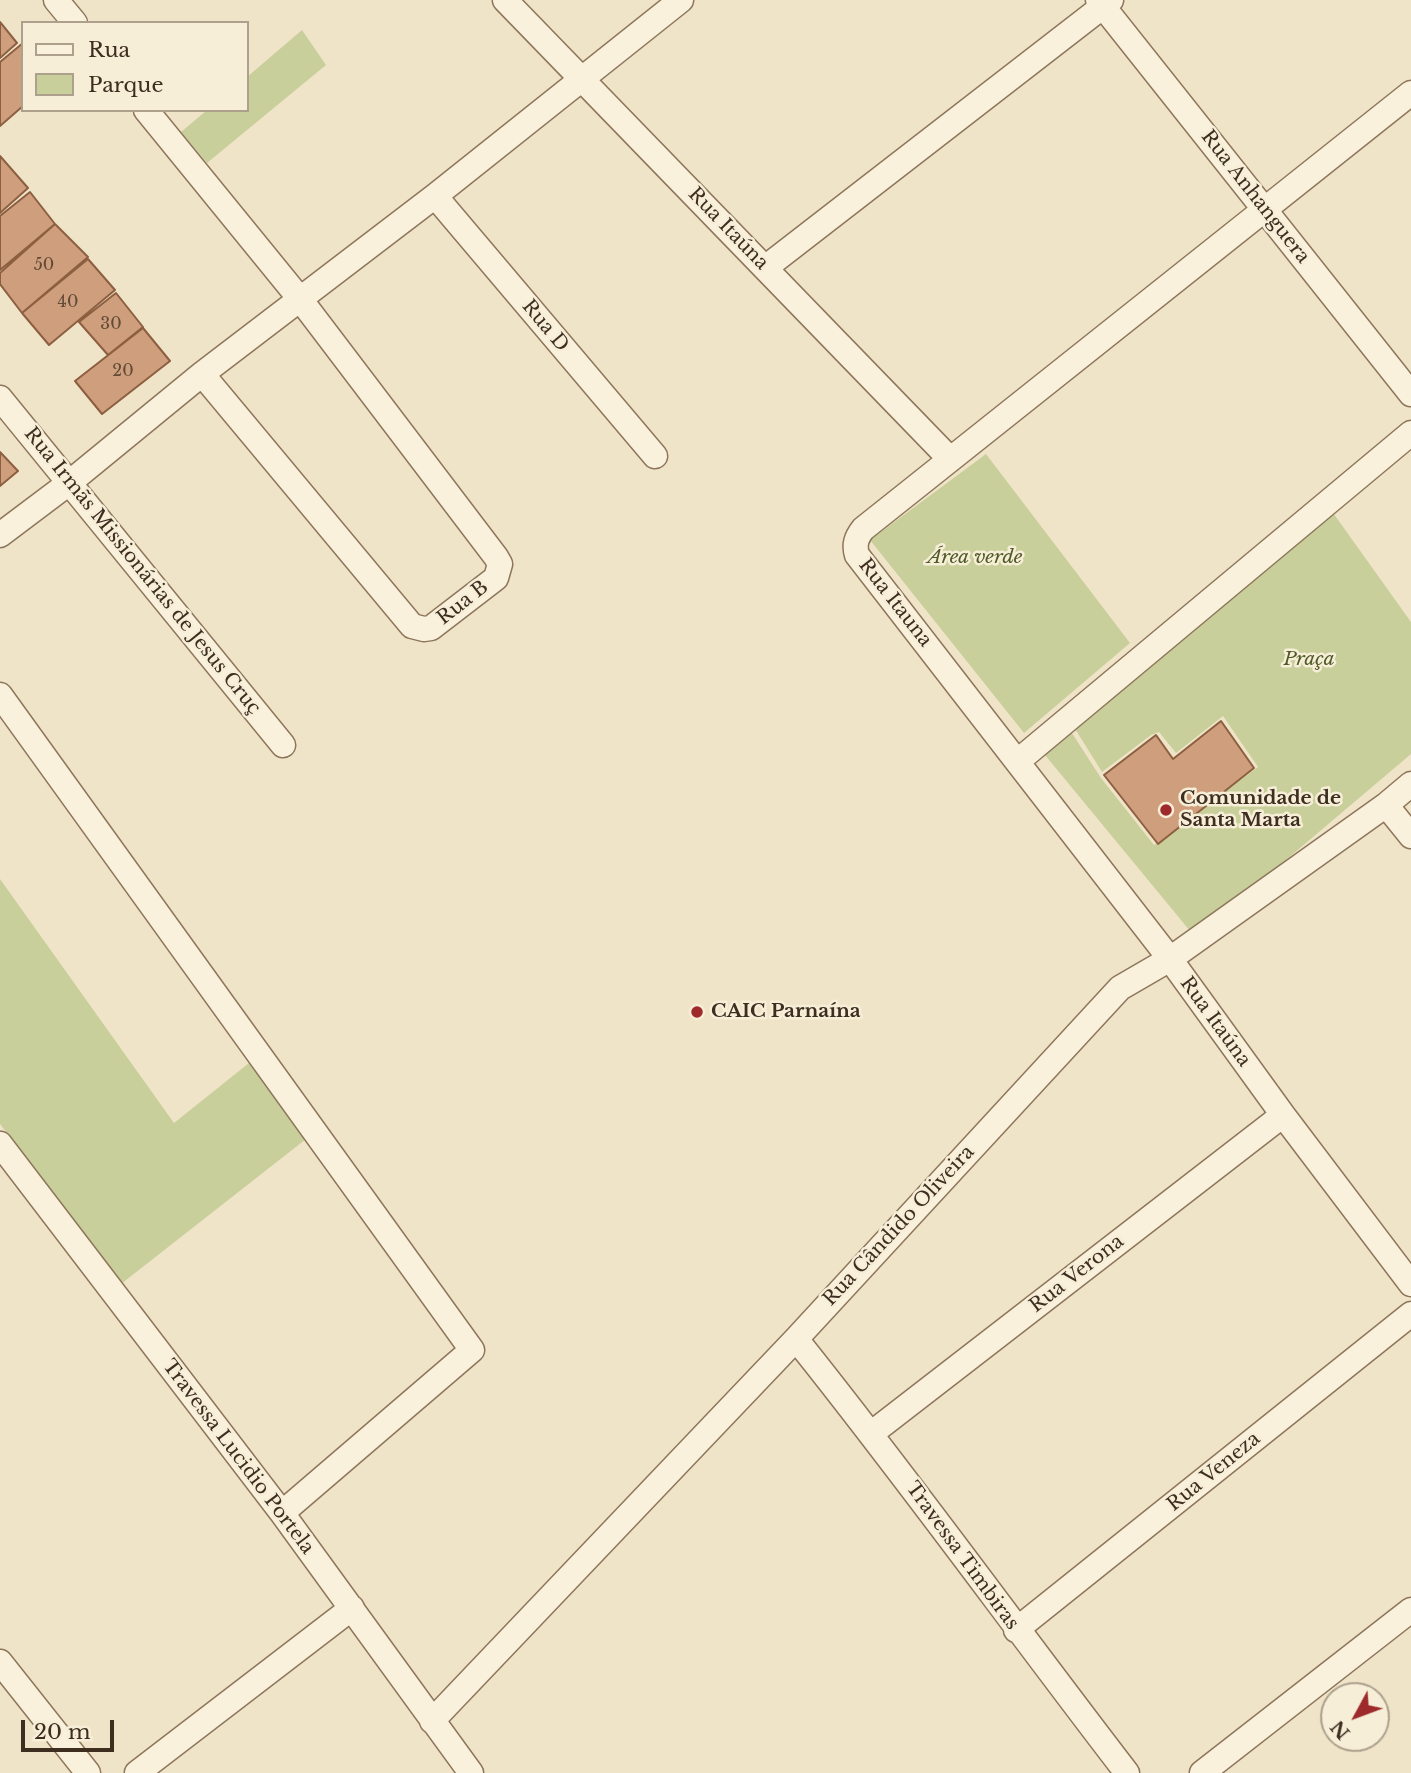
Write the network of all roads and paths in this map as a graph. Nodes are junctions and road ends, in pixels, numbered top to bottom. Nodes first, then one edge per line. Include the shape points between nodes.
1 (56, 0) edge
2 (505, 0) edge
3 (681, 0) edge
4 (1104, 2) edge
5 (73, 21) edge
6 (580, 79) junction
7 (1411, 93) edge
8 (148, 112) edge
9 (435, 196) junction
10 (1265, 210) junction
11 (765, 268) junction
12 (300, 299) junction
13 (202, 374) junction
14 (1411, 394) edge
15 (0, 398) edge
16 (1411, 433) edge
17 (655, 456) dead end
18 (950, 459) junction
19 (69, 483) junction
20 (0, 535) edge
21 (0, 695) edge
22 (284, 745) dead end
23 (1018, 761) junction
24 (1411, 784) edge
25 (1385, 805) junction
26 (1411, 836) edge
27 (1170, 959) junction
28 (1283, 1115) junction
29 (0, 1144) edge
30 (1411, 1284) edge
31 (1411, 1314) edge
32 (796, 1339) junction
33 (872, 1433) junction
34 (282, 1513) junction
35 (352, 1608) junction
36 (1411, 1610) edge
37 (1017, 1630) junction
38 (0, 1662) edge
39 (432, 1721) junction
40 (88, 1773) edge
41 (137, 1773) edge
42 (471, 1773) edge
43 (1126, 1773) edge
44 (1202, 1773) edge

1 - 5 street
2 - 6 street, Rua Itaúna
3 - 6 street
4 - 10 street, Rua Anhanguera
4 - 11 street
6 - 9 street
6 - 11 street, Rua Itaúna
7 - 10 street
8 - 12 street
9 - 12 street
9 - 17 street, Rua D
10 - 14 street, Rua Anhanguera
10 - 18 street
11 - 18 street, Rua Itaúna
12 - 13 street
12 - 13 street, Rua B via 500,564 496,578 431,628 412,626
13 - 19 street
15 - 19 street, Rua Irmãs Missionárias de Jesus Cruç
16 - 23 street
18 - 23 street, Rua Itauna via 863,530 855,549
19 - 20 street
19 - 22 street, Rua Irmãs Missionárias de Jesus Cruç
21 - 34 street via 472,1350
23 - 27 street, Rua Itaúna
24 - 25 street, Rua Cândido Oliveira
25 - 26 street
25 - 27 street, Rua Cândido Oliveira
27 - 28 street, Rua Itaúna
27 - 32 street, Rua Cândido Oliveira via 1120,988
28 - 30 street, Rua Itaúna
28 - 33 street, Rua Verona
29 - 34 street, Travessa Lucidio Portela
31 - 37 street, Rua Veneza
32 - 33 street, Travessa Timbiras
32 - 39 street, Rua Cândido Oliveira
33 - 37 street, Travessa Timbiras
34 - 35 street, Travessa Lucidio Portela
35 - 39 street, Travessa Lucidio Portela
35 - 41 street
36 - 44 street
37 - 43 street, Travessa Timbiras
38 - 40 street
39 - 42 street, Travessa Lucidio Portela

